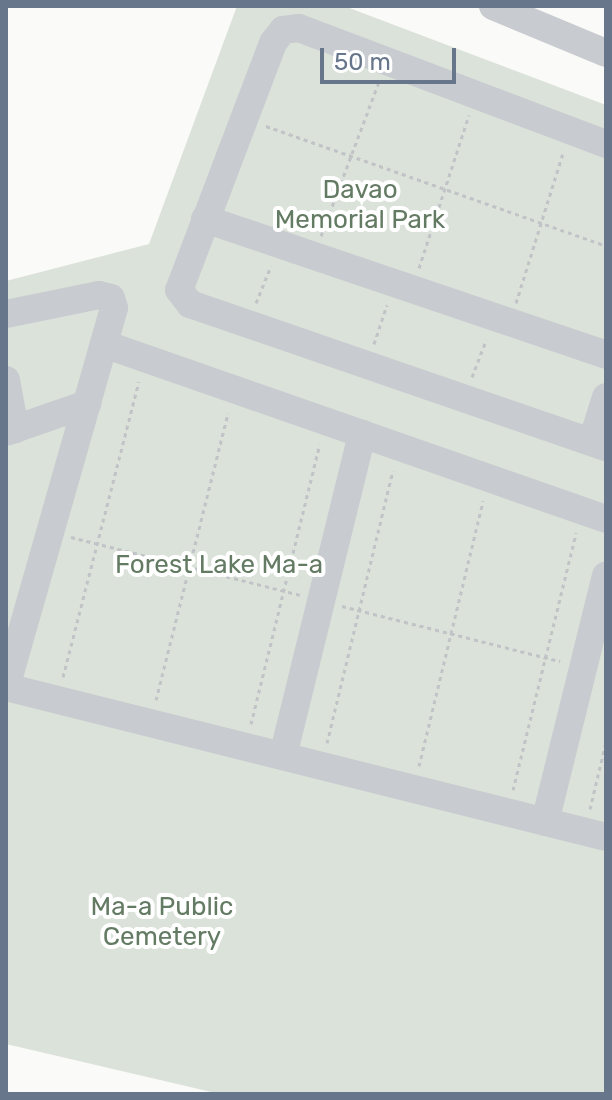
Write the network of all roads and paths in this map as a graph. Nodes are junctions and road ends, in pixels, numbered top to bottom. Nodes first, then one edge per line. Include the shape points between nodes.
1 (493, 6) edge
2 (606, 53) edge
3 (389, 60) junction
4 (476, 97) junction
5 (243, 119) junction
6 (570, 130) junction
7 (606, 144) edge
8 (348, 153) junction
9 (444, 188) junction
10 (205, 219) junction
11 (541, 223) junction
12 (279, 244) junction
13 (606, 246) edge
14 (314, 255) junction
15 (403, 286) junction
16 (6, 314) edge
17 (502, 320) junction
18 (247, 325) junction
19 (104, 344) junction
20 (606, 355) edge
21 (145, 358) junction
22 (367, 365) junction
23 (6, 380) edge
24 (234, 389) junction
25 (606, 397) edge
26 (464, 398) junction
27 (87, 404) junction
28 (326, 421) junction
29 (10, 430) edge
30 (362, 434) junction
31 (599, 444) edge
32 (399, 447) junction
33 (488, 478) junction
34 (594, 514) edge
35 (606, 575) edge
36 (6, 687) edge
37 (57, 700) junction
38 (150, 723) junction
39 (606, 742) edge
40 (245, 747) junction
41 (283, 756) junction
42 (321, 766) junction
43 (414, 789) junction
44 (507, 813) junction
45 (545, 822) junction
46 (595, 835) edge

1 - 2 street
3 - 4 street
3 - 5 street via 299,28 283,30
3 - 8 path
4 - 6 street
4 - 9 path
5 - 8 path
5 - 10 street
6 - 7 street
6 - 11 path
8 - 9 path
8 - 14 path
9 - 11 path
9 - 15 path
10 - 12 street
10 - 18 street via 180,284 181,297
11 - 13 path
11 - 17 path
12 - 14 street
12 - 18 path
14 - 15 street
15 - 17 street
15 - 22 path
16 - 19 street via 106,295 114,308
17 - 20 street
17 - 26 path
18 - 22 street
19 - 21 street
19 - 27 street
21 - 24 street
21 - 37 path
22 - 26 street
23 - 29 street
24 - 28 street
24 - 38 path
25 - 31 street
26 - 31 street
27 - 29 street
27 - 36 street
28 - 30 street
28 - 40 path
30 - 32 street
30 - 41 street
32 - 33 street
32 - 42 path
33 - 34 street
33 - 43 path
34 - 44 path
35 - 45 street
36 - 37 street
37 - 38 street
38 - 40 street
39 - 46 path
40 - 41 street
41 - 42 street
42 - 43 street
43 - 44 street
44 - 45 street
45 - 46 street

